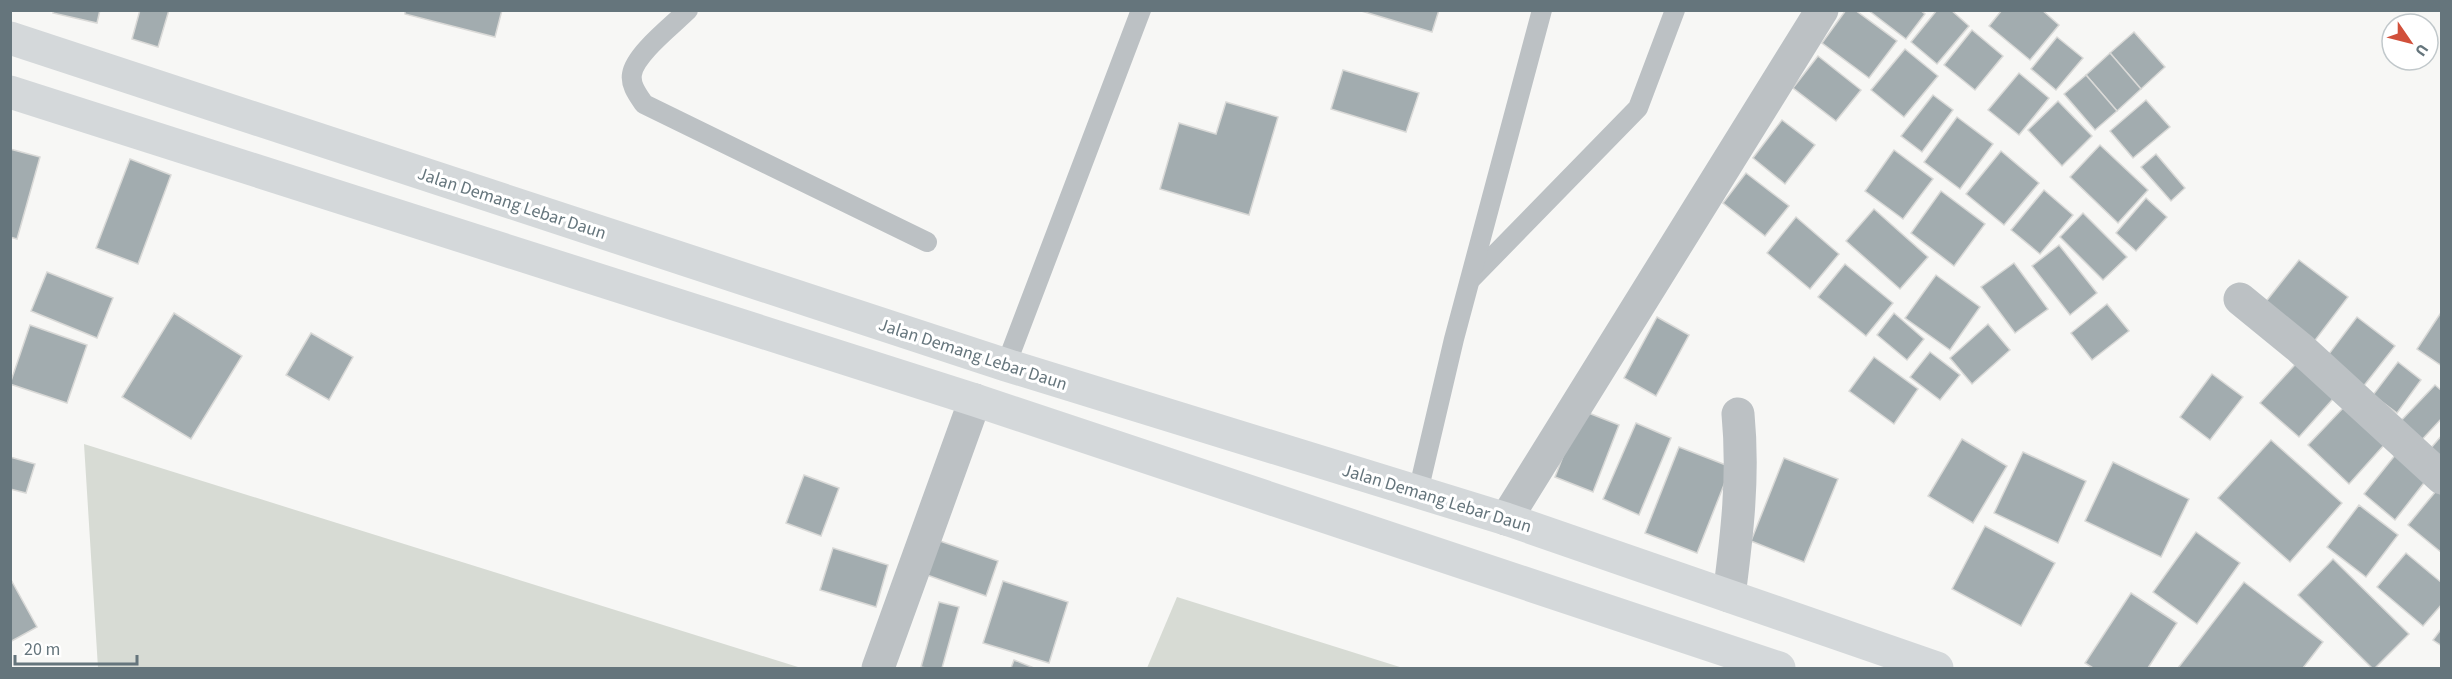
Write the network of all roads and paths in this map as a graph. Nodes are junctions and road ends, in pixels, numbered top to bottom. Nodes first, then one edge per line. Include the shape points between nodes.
1 (688, 10) edge
2 (1142, 10) edge
3 (1542, 10) edge
4 (1675, 10) edge
5 (1822, 10) edge
6 (10, 38) edge
7 (10, 92) edge
8 (927, 242) dead end
9 (1470, 280) junction
10 (2240, 299) dead end
11 (1006, 365) junction
12 (975, 400) junction
13 (1738, 414) dead end
14 (2442, 477) edge
15 (1418, 492) junction
16 (1506, 519) junction
17 (1729, 596) junction
18 (878, 669) edge
19 (1779, 669) edge
20 (1936, 669) edge

1 - 8 lane via 637,60 632,75 634,88 644,104
2 - 11 lane
3 - 9 lane
4 - 9 lane via 1638,108
5 - 16 street
6 - 11 highway, Jalan Demang Lebar Daun
7 - 12 highway
9 - 15 lane
10 - 14 street
11 - 15 highway, Jalan Demang Lebar Daun
12 - 18 street
12 - 19 highway
13 - 17 street via 1741,501
15 - 16 highway, Jalan Demang Lebar Daun
16 - 17 highway, Jalan Demang Lebar Daun
17 - 20 highway, Jalan Demang Lebar Daun

